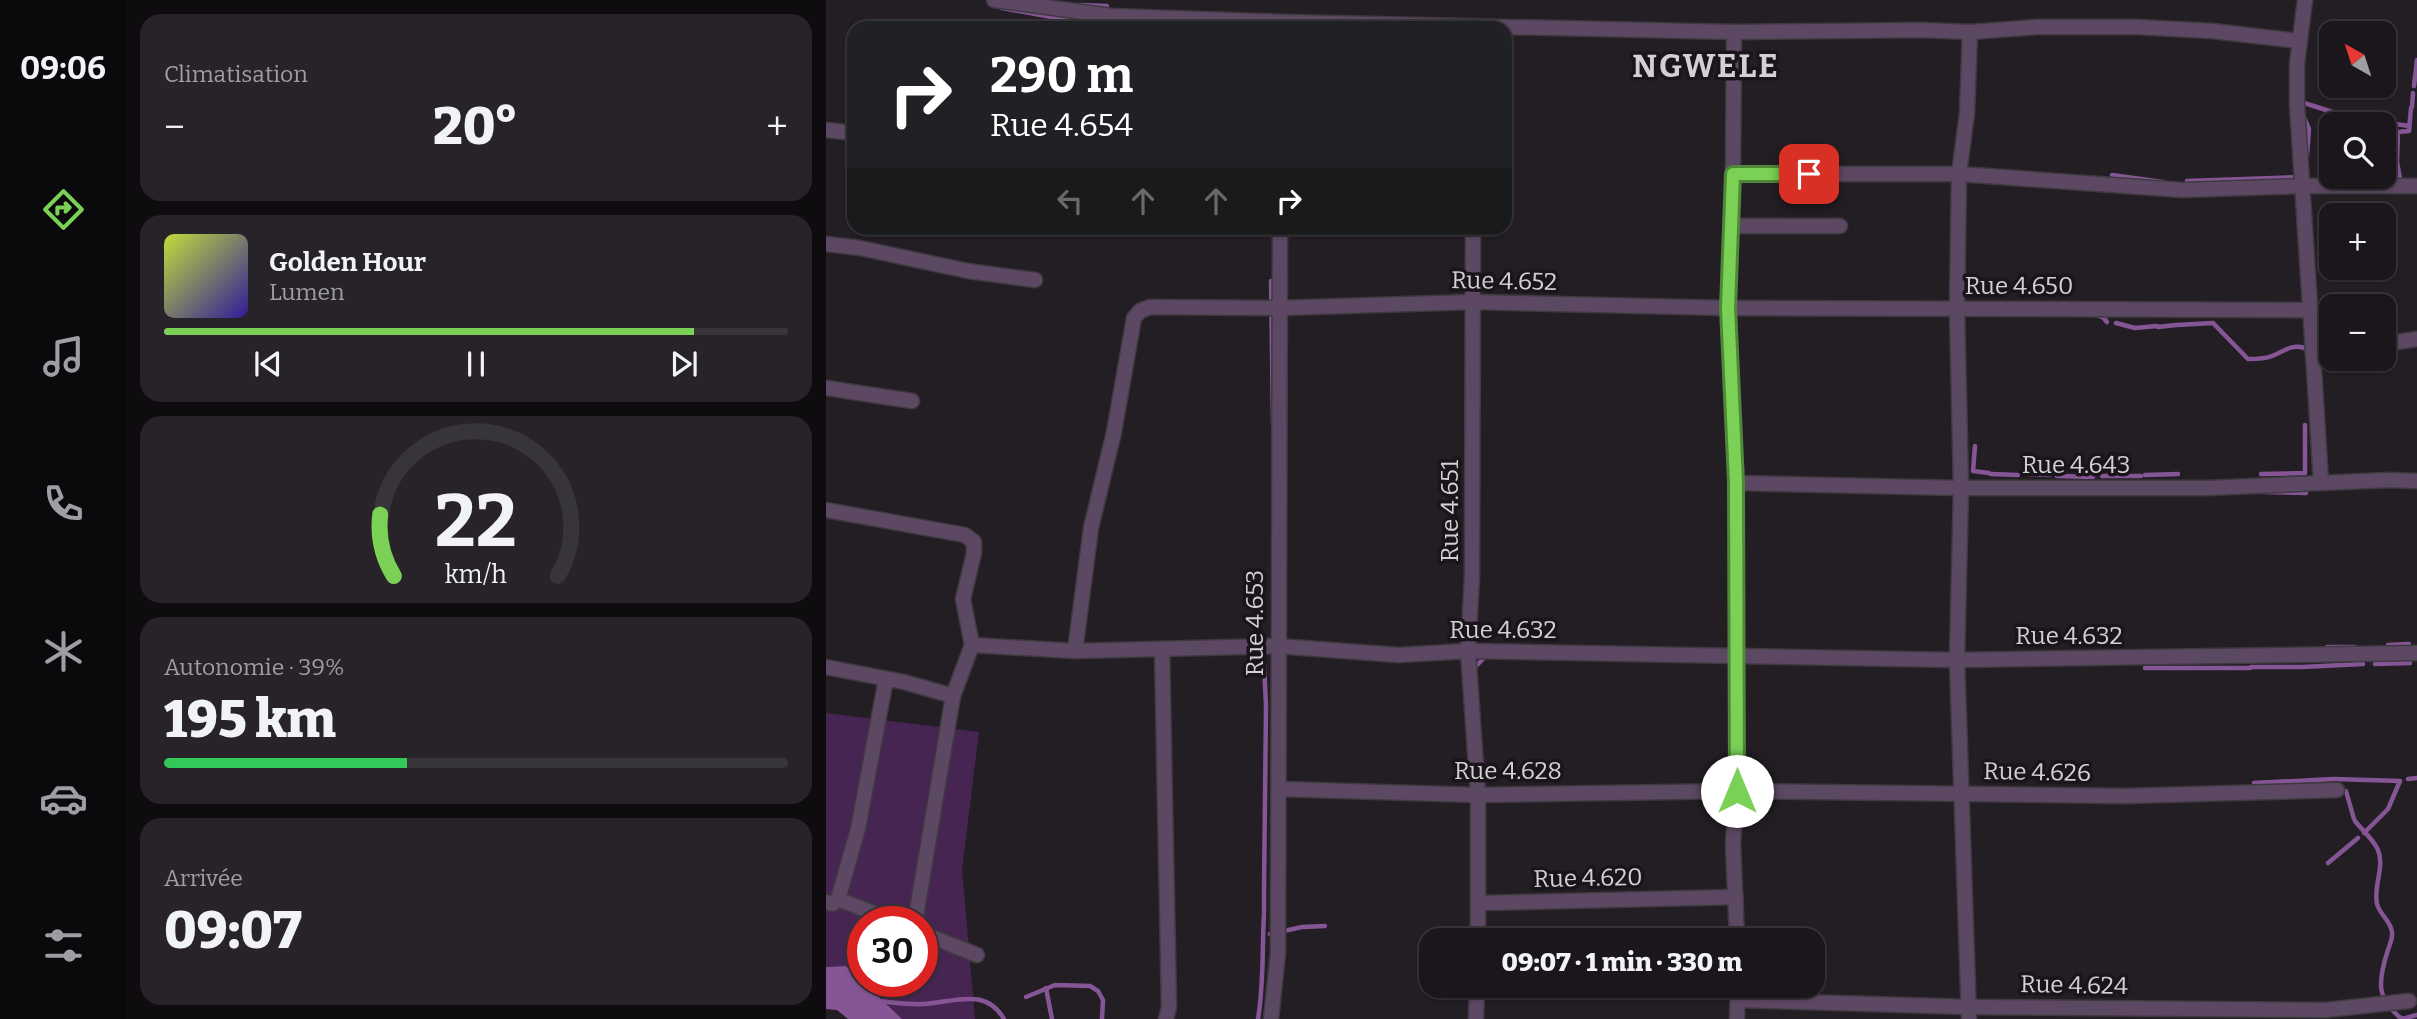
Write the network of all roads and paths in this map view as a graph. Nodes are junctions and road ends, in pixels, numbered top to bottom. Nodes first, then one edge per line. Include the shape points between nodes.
1 (994, 0) edge
2 (2305, 0) edge
3 (1208, 21) edge
4 (1512, 28) edge
5 (1734, 32) junction
6 (1970, 32) junction
7 (2299, 41) junction
8 (826, 130) edge
9 (847, 132) edge
10 (1733, 174) junction
11 (1959, 174) junction
12 (2302, 186) junction
13 (2417, 186) edge
14 (1731, 226) junction
15 (1840, 226) dead end
16 (1280, 235) edge
17 (1473, 235) edge
18 (826, 244) edge
19 (1035, 280) dead end
20 (1473, 302) junction
21 (1278, 308) junction
22 (1728, 308) junction
23 (1957, 309) junction
24 (2310, 310) junction
25 (2417, 339) edge
26 (2396, 342) edge
27 (2319, 353) edge
28 (2313, 354) junction
29 (826, 388) edge
30 (912, 401) dead end
31 (2417, 481) edge
32 (1736, 482) junction
33 (2321, 482) junction
34 (1961, 488) junction
35 (826, 510) edge
36 (972, 645) junction
37 (1278, 646) junction
38 (1163, 649) junction
39 (1075, 651) junction
40 (1468, 651) junction
41 (2417, 653) edge
42 (1738, 654) junction
43 (1957, 660) junction
44 (826, 667) edge
45 (886, 679) junction
46 (953, 696) junction
47 (1279, 789) junction
48 (2337, 790) dead end
49 (1737, 791) junction
50 (1963, 794) junction
51 (1478, 795) junction
52 (1736, 897) junction
53 (832, 900) edge
54 (1478, 903) junction
55 (849, 906) edge
56 (917, 906) edge
57 (1478, 928) edge
58 (1737, 928) edge
59 (938, 939) edge
60 (977, 955) dead end
61 (1477, 998) edge
62 (1738, 998) edge
63 (1796, 998) edge
64 (2409, 1001) dead end
65 (1969, 1013) edge
66 (1166, 1019) edge
67 (1271, 1019) edge
68 (1476, 1019) edge
69 (1737, 1019) edge

1 - 3 street via 1112,16
2 - 7 street
4 - 5 street
5 - 6 street
5 - 10 street
6 - 7 street via 2137,27
6 - 11 street
7 - 12 street
8 - 9 street
10 - 11 street
10 - 14 street
11 - 12 street via 2182,190
11 - 23 street
12 - 13 street
12 - 24 street
14 - 15 street
14 - 22 street
16 - 21 street, Rue 4.653
17 - 20 street, Rue 4.651
18 - 19 street
20 - 21 street, Rue 4.652
20 - 22 street, Rue 4.652
20 - 40 street, Rue 4.651
21 - 37 street, Rue 4.653
21 - 39 street via 1150,307 1134,318 1091,528
22 - 23 street, Rue 4.650
22 - 32 street
23 - 24 street, Rue 4.650
23 - 34 street
24 - 28 street
25 - 26 street
27 - 28 street
28 - 33 street
29 - 30 street
31 - 33 street, Rue 4.643
32 - 34 street, Rue 4.643
32 - 42 street
33 - 34 street, Rue 4.643 via 2208,488
34 - 43 street
35 - 36 street via 965,536 974,542 963,599
36 - 39 street, Rue 4.632
36 - 46 street
37 - 38 street, Rue 4.632
37 - 40 street, Rue 4.632 via 1398,655
37 - 47 street, Rue 4.653
38 - 39 street, Rue 4.632
38 - 66 street
40 - 42 street, Rue 4.632
40 - 51 street, Rue 4.651
41 - 43 street, Rue 4.632
42 - 43 street, Rue 4.632
42 - 49 street
43 - 50 street
44 - 45 street
45 - 46 street
45 - 53 street via 858,829
46 - 56 street
47 - 51 street, Rue 4.628
47 - 67 street, Rue 4.653 via 1278,953
48 - 50 street, Rue 4.626 via 2124,796
49 - 50 street, Rue 4.626
49 - 51 street, Rue 4.628
49 - 52 street via 1732,843
50 - 65 street
51 - 54 street, Rue 4.651
52 - 54 street, Rue 4.620
52 - 58 street
53 - 55 street
54 - 57 street
59 - 60 street
61 - 68 street
62 - 69 street
63 - 65 street, Rue 4.624
64 - 65 street, Rue 4.624 via 2326,1010

